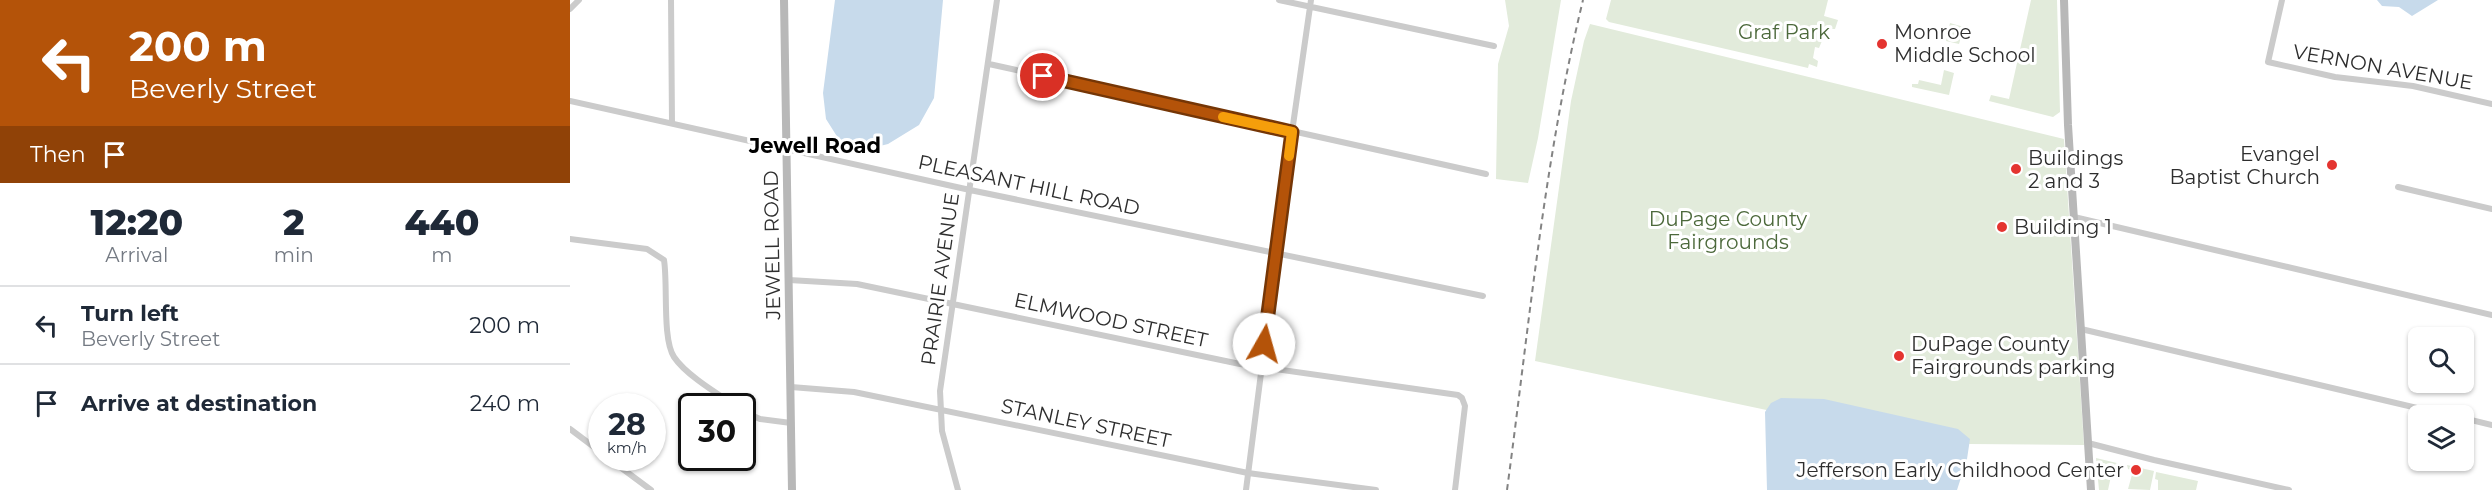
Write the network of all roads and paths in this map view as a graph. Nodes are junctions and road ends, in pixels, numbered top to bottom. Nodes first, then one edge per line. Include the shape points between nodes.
1 (579, 0) edge
2 (671, 0) edge
3 (784, 0) edge
4 (998, 0) edge
5 (1279, 0) edge
6 (2064, 0) edge
7 (2282, 0) edge
8 (1311, 4) edge
9 (570, 9) edge
10 (1494, 46) dead end
11 (989, 64) junction
12 (570, 101) edge
13 (2492, 104) edge
14 (672, 123) junction
15 (1292, 132) junction
16 (787, 148) junction
17 (1486, 174) dead end
18 (2398, 187) dead end
19 (970, 190) junction
20 (2492, 209) edge
21 (2074, 217) junction
22 (570, 239) edge
23 (1276, 253) junction
24 (789, 280) junction
25 (1483, 296) dead end
26 (952, 304) junction
27 (2492, 315) edge
28 (2081, 328) junction
29 (1261, 367) junction
30 (791, 387) junction
31 (718, 393) edge
32 (2408, 406) edge
33 (940, 410) junction
34 (756, 417) edge
35 (2474, 421) edge
36 (791, 423) junction
37 (2492, 425) edge
38 (570, 429) edge
39 (588, 442) edge
40 (2088, 443) junction
41 (625, 471) edge
42 (1248, 472) junction
43 (651, 490) edge
44 (792, 490) edge
45 (958, 490) edge
46 (1246, 490) edge
47 (1376, 490) edge
48 (1455, 490) edge
49 (2091, 490) edge
50 (2289, 490) edge

1 - 9 street
2 - 14 street
3 - 16 street, JEWELL ROAD
4 - 11 street, PRAIRIE AVENUE
5 - 8 street
6 - 21 street
7 - 13 street, VERNON AVENUE via 2268,62 2413,86
8 - 10 street
8 - 15 street
11 - 15 street
11 - 19 street, PRAIRIE AVENUE
12 - 14 street, PLEASANT HILL ROAD
14 - 16 street, PLEASANT HILL ROAD
15 - 17 street
15 - 23 street
16 - 19 street, PLEASANT HILL ROAD
16 - 24 street, JEWELL ROAD
18 - 20 street
19 - 23 street, PLEASANT HILL ROAD
19 - 26 street, PRAIRIE AVENUE
21 - 27 street
21 - 28 street
22 - 31 street via 647,249 664,260 668,335 674,356
23 - 25 street, PLEASANT HILL ROAD
23 - 29 street
24 - 26 street, ELMWOOD STREET via 856,284
24 - 30 street, JEWELL ROAD
26 - 29 street, ELMWOOD STREET
26 - 33 street, PRAIRIE AVENUE
28 - 32 street
28 - 40 street
29 - 42 street
29 - 48 street, ELMWOOD STREET via 1445,392 1462,398 1465,412
30 - 33 street, STANLEY STREET via 854,392
30 - 36 street, JEWELL ROAD
33 - 42 street, STANLEY STREET
33 - 45 street, PRAIRIE AVENUE via 947,456
34 - 36 street
35 - 37 street
36 - 44 street, JEWELL ROAD
38 - 39 street
40 - 49 street
40 - 50 street
41 - 43 street
42 - 46 street
42 - 47 street, STANLEY STREET

